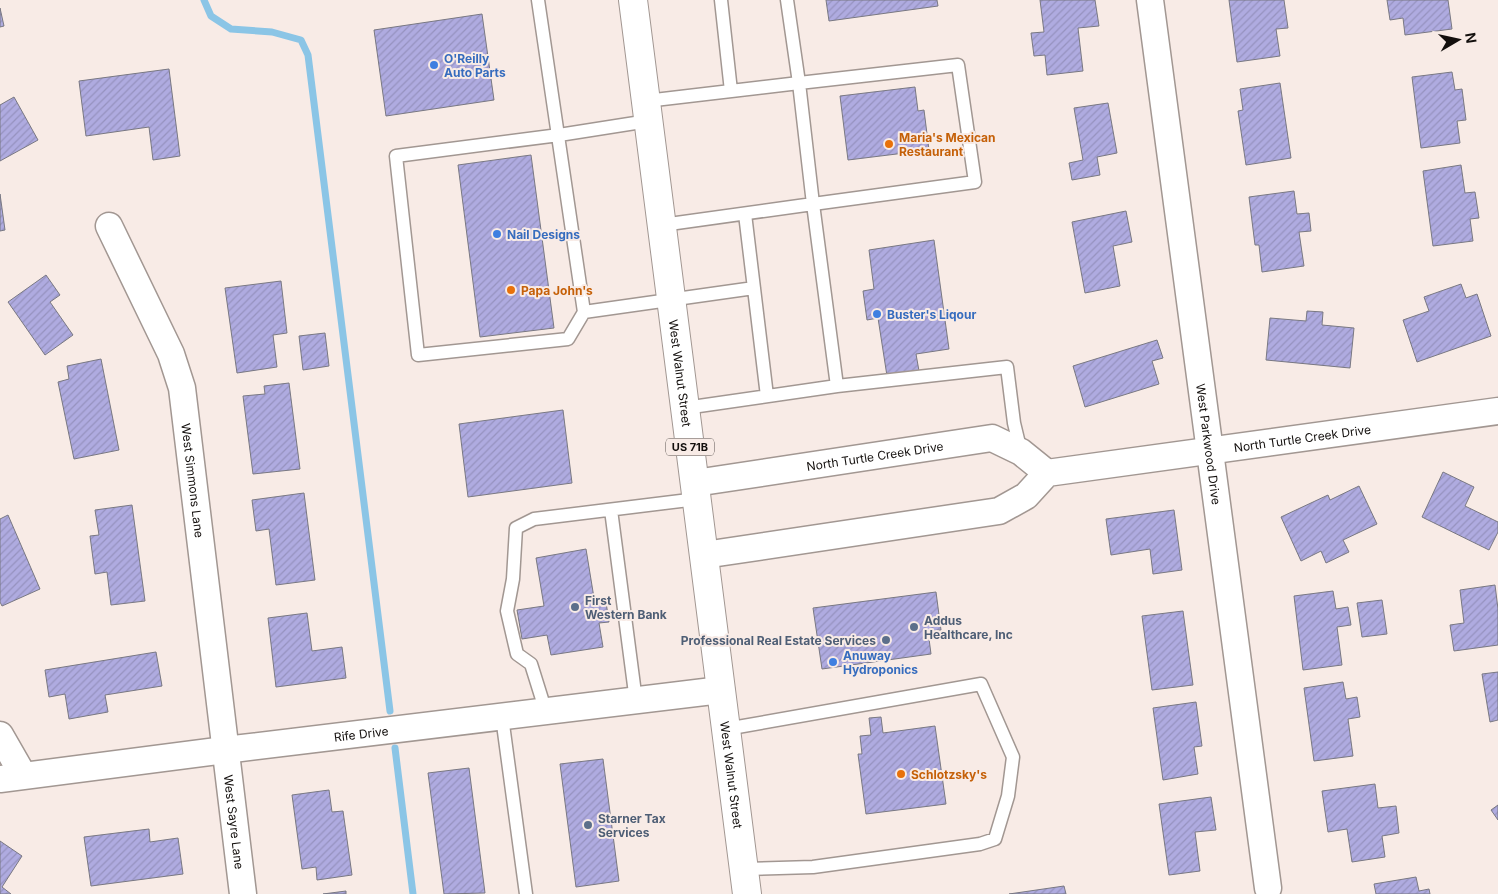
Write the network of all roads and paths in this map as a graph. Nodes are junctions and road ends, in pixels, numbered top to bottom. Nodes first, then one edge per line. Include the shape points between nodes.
1 (538, 0) edge
2 (633, 0) edge
3 (721, 0) edge
4 (787, 0) edge
5 (1150, 0) edge
6 (799, 83) junction
7 (731, 91) junction
8 (647, 111) junction
9 (559, 136) junction
10 (813, 204) junction
11 (745, 214) junction
12 (662, 225) junction
13 (109, 226) dead end
14 (754, 288) junction
15 (671, 300) junction
16 (584, 312) junction
17 (837, 386) junction
18 (767, 396) junction
19 (685, 408) junction
20 (1498, 411) edge
21 (1209, 450) junction
22 (1021, 452) junction
23 (1047, 473) junction
24 (696, 491) junction
25 (611, 510) junction
26 (704, 555) junction
27 (721, 690) junction
28 (636, 701) junction
29 (546, 712) junction
30 (502, 717) junction
31 (726, 729) junction
32 (0, 735) edge
33 (225, 750) junction
34 (12, 777) edge
35 (746, 882) edge
36 (1268, 888) dead end
37 (243, 894) edge
38 (526, 894) edge

1 - 9 lane
2 - 8 main road, West Walnut Street / US 71B
3 - 7 lane
4 - 6 lane
5 - 21 street, West Parkwood Drive
6 - 7 lane
6 - 10 lane
6 - 10 lane via 958,64 975,182
7 - 8 lane
8 - 9 lane
8 - 12 main road, West Walnut Street / US 71B
9 - 16 lane
9 - 16 lane via 396,156 418,355 568,339
10 - 11 lane
10 - 17 lane
11 - 12 lane
11 - 14 lane
12 - 15 main road, West Walnut Street / US 71B
13 - 33 street, West Simmons Lane via 171,354 182,388
14 - 15 lane
14 - 18 lane
15 - 16 lane
15 - 19 main road, West Walnut Street / US 71B
17 - 18 lane
17 - 22 lane via 1007,368
18 - 19 lane
19 - 24 main road, West Walnut Street / US 71B
20 - 21 street, North Turtle Creek Drive
21 - 23 street, North Turtle Creek Drive
21 - 36 street, West Parkwood Drive
22 - 23 street, North Turtle Creek Drive
22 - 24 street, North Turtle Creek Drive via 992,438
23 - 26 street via 1026,496 999,512
24 - 25 lane
24 - 26 main road, West Walnut Street / US 71B
25 - 28 lane
25 - 29 lane via 534,519 516,528 513,579 507,611 517,654 531,664
26 - 27 main road, West Walnut Street / US 71B
27 - 28 street, Rife Drive
27 - 31 main road, West Walnut Street / US 71B
28 - 29 street, Rife Drive
29 - 30 street, Rife Drive
30 - 33 street, Rife Drive
30 - 38 lane
31 - 35 main road, West Walnut Street / US 71B
31 - 35 lane via 981,684 1013,756 1008,796 995,839 980,844 813,867
32 - 34 street
33 - 34 street, Rife Drive
33 - 37 street, West Sayre Lane

